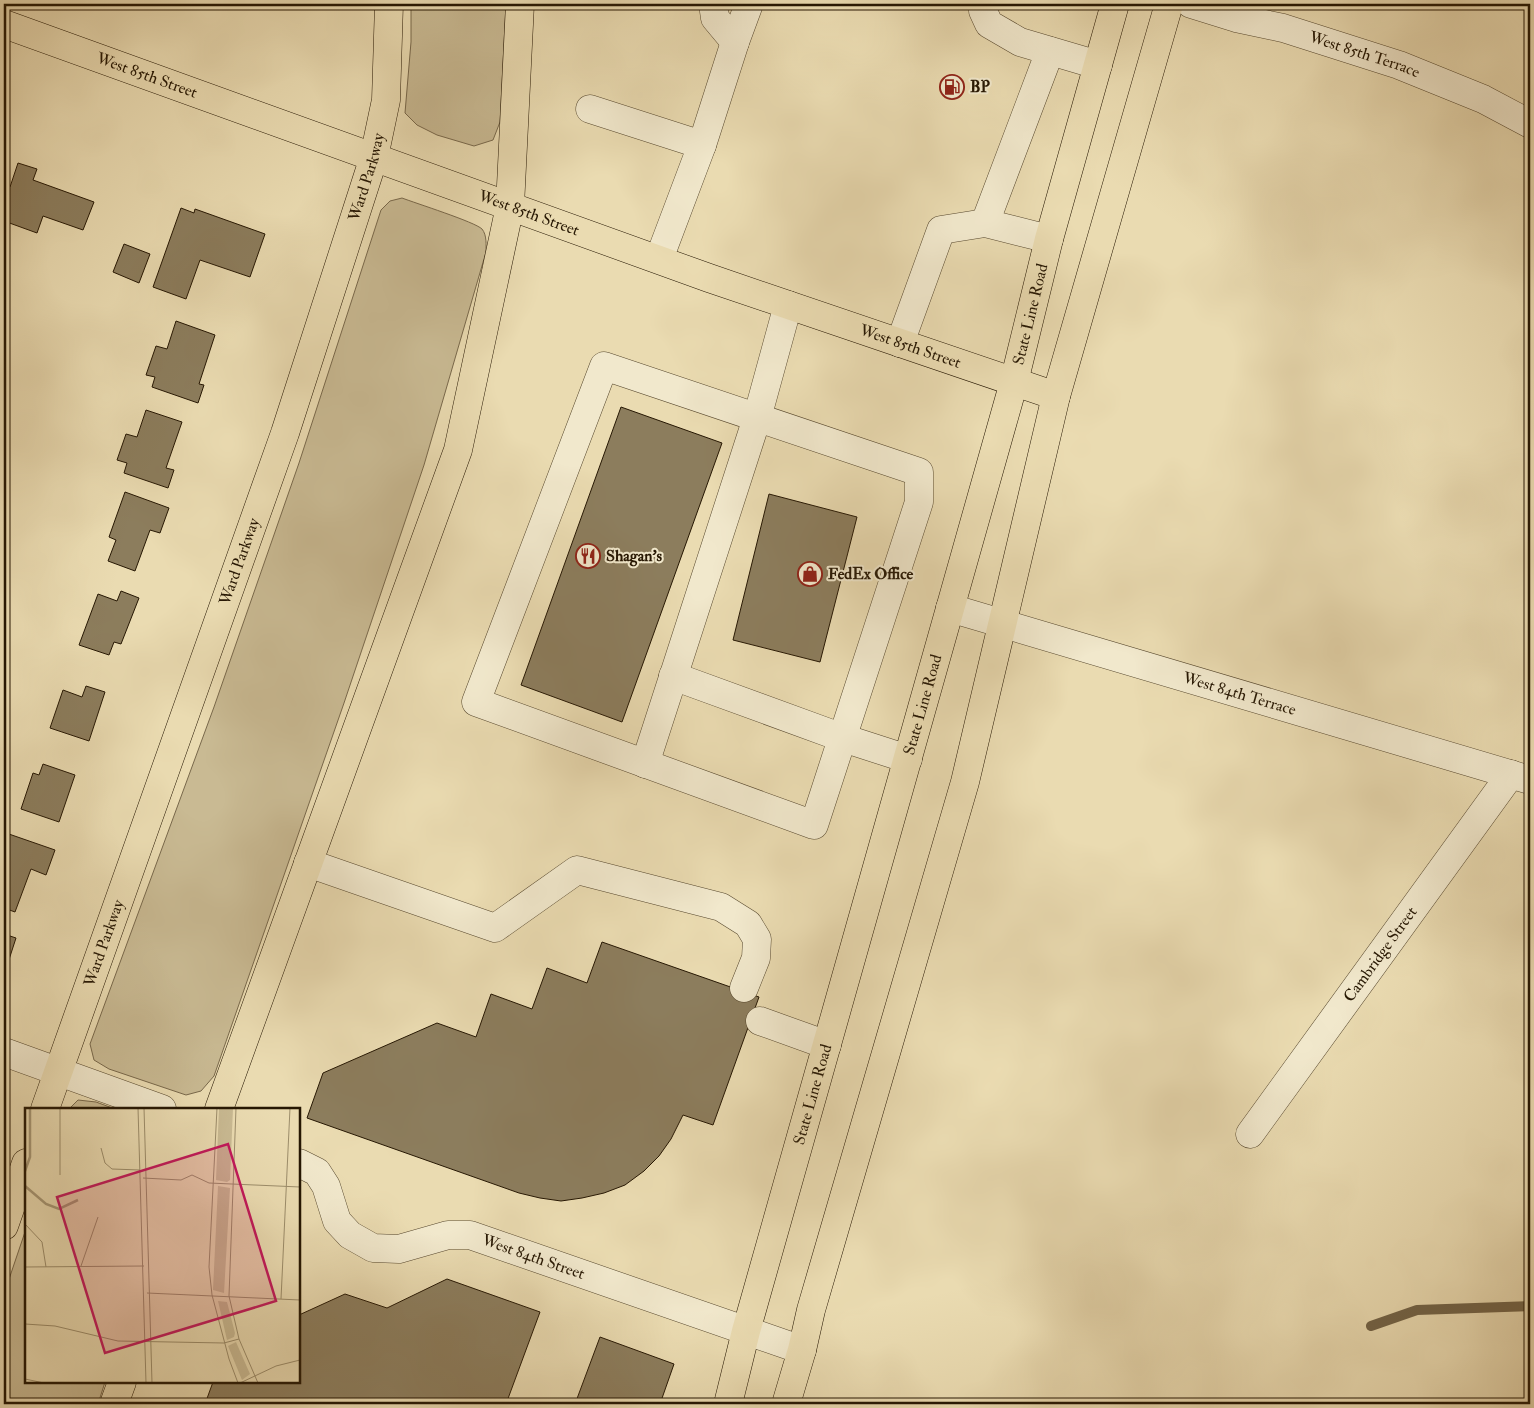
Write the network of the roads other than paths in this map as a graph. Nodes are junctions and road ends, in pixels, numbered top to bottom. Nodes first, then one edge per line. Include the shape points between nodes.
1 (389, 4) edge
2 (520, 4) edge
3 (713, 4) edge
4 (749, 4) edge
5 (985, 4) edge
6 (1115, 4) edge
7 (1169, 4) edge
8 (1191, 4) edge
9 (4, 24) edge
10 (735, 42) junction
11 (1050, 51) junction
12 (1098, 64) junction
13 (590, 109) dead end
14 (1530, 124) edge
15 (702, 144) junction
16 (374, 157) junction
17 (510, 206) junction
18 (985, 223) junction
19 (1049, 239) junction
20 (659, 259) junction
21 (788, 305) junction
22 (900, 343) junction
23 (1014, 382) junction
24 (1056, 396) junction
25 (757, 418) junction
26 (950, 608) junction
27 (1001, 623) junction
28 (673, 676) junction
29 (843, 738) junction
30 (908, 759) junction
31 (645, 764) junction
32 (1521, 777) edge
33 (308, 862) junction
34 (744, 988) dead end
35 (760, 1021) dead end
36 (827, 1045) junction
37 (4, 1052) edge
38 (59, 1072) junction
39 (46, 1108) edge
40 (159, 1108) edge
41 (219, 1108) edge
42 (1250, 1134) dead end
43 (300, 1164) edge
44 (25, 1166) edge
45 (4, 1226) edge
46 (746, 1331) junction
47 (802, 1350) junction
48 (122, 1383) edge
49 (114, 1404) edge
50 (728, 1404) edge
51 (786, 1404) edge

1 - 16 main road, Ward Parkway via 386,100
2 - 17 main road
3 - 10 street via 715,18
4 - 10 street
5 - 11 street via 982,11 990,24 1020,42
6 - 12 main road, State Line Road
7 - 24 main road
8 - 14 street, West 85th Terrace via 1283,28 1399,66 1484,99
9 - 16 main road, West 85th Street
10 - 15 street
11 - 12 street
11 - 18 street
12 - 19 main road, State Line Road
13 - 15 street
15 - 20 street
16 - 17 main road, West 85th Street
16 - 38 main road, Ward Parkway via 285,433
17 - 20 main road, West 85th Street
17 - 33 main road via 458,450
18 - 19 street
18 - 22 street via 941,230
19 - 23 main road, State Line Road
20 - 21 main road, West 85th Street
21 - 22 main road, West 85th Street
21 - 25 street
22 - 23 main road, West 85th Street
23 - 24 main road, West 85th Street
23 - 26 main road, State Line Road
24 - 27 main road
25 - 28 street
25 - 29 street via 919,472 919,502
25 - 31 street via 604,366 476,702
26 - 27 street, West 84th Terrace
26 - 30 main road, State Line Road
27 - 32 street, West 84th Terrace
27 - 47 main road via 965,782
28 - 29 street
28 - 31 street
29 - 30 street
29 - 31 street via 814,825
30 - 36 main road, State Line Road
32 - 42 street, Cambridge Street
33 - 34 street via 496,928 577,870 721,907 748,924 758,939 756,958
33 - 41 main road
35 - 36 street
36 - 46 main road, State Line Road
37 - 38 street
38 - 39 main road, Ward Parkway
38 - 40 street
43 - 46 street, West 84th Street via 317,1172 326,1186 337,1221 350,1235 373,1248 399,1249 448,1235 470,1235
44 - 45 main road
46 - 47 street, West 84th Street
46 - 50 main road, State Line Road
47 - 51 main road
48 - 49 main road

